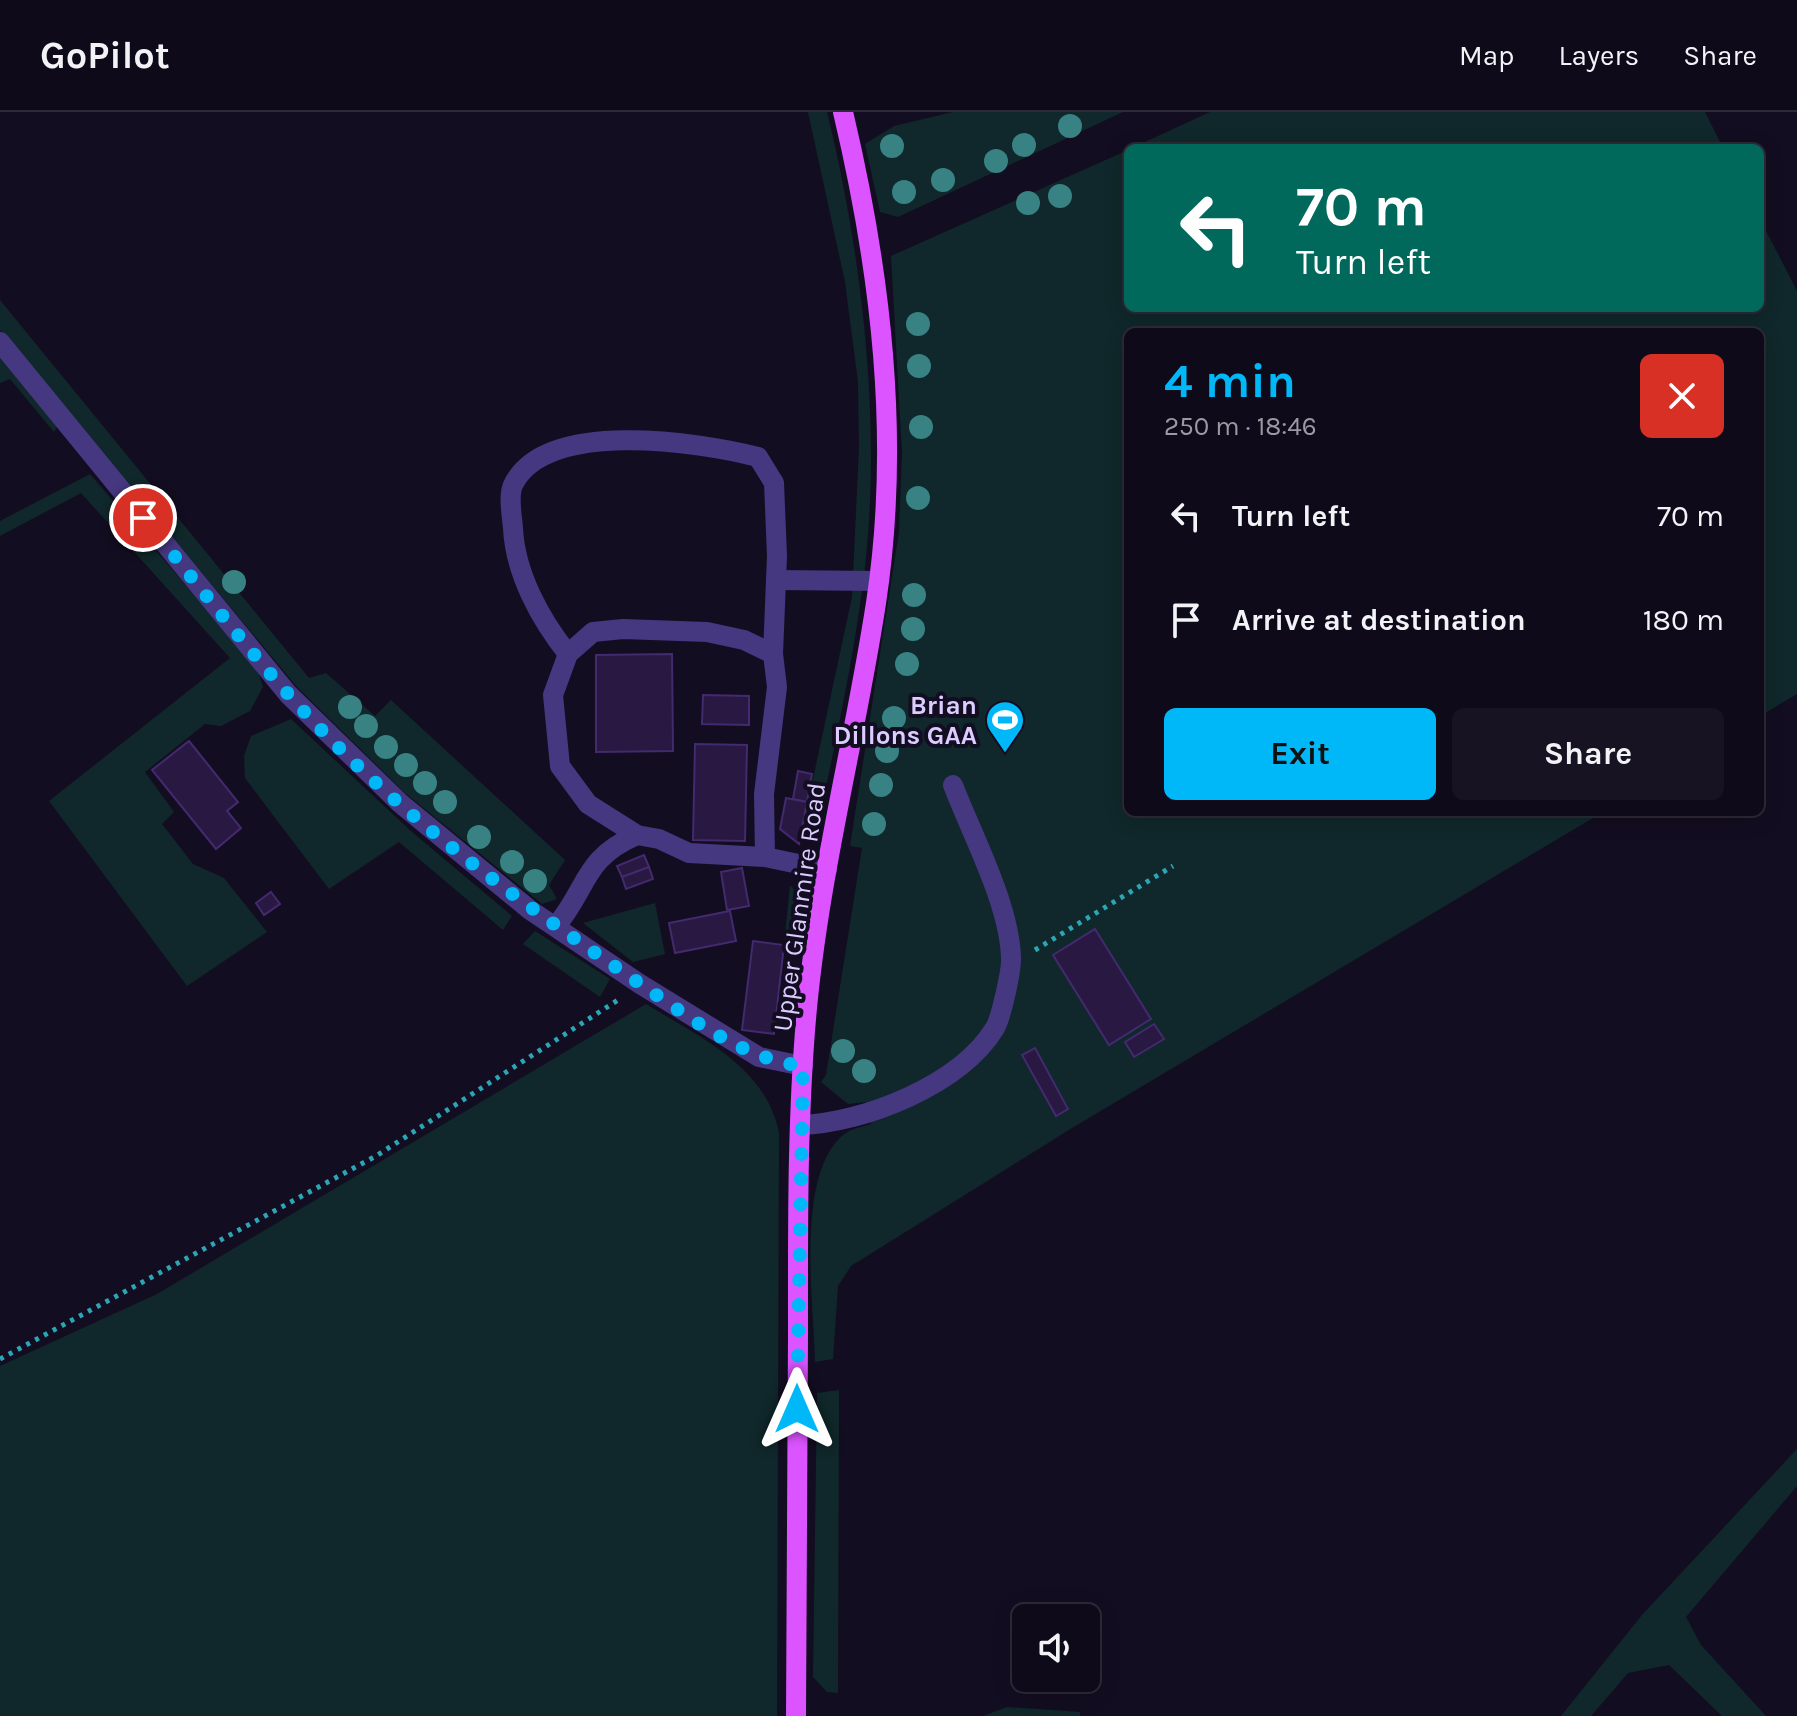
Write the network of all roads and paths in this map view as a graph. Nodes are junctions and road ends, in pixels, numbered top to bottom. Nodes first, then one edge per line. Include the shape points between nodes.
1 (843, 112) edge
2 (0, 342) edge
3 (776, 580) junction
4 (878, 581) junction
5 (568, 654) junction
6 (773, 654) junction
7 (953, 785) dead end
8 (637, 835) junction
9 (765, 857) junction
10 (1173, 866) dead end
11 (827, 870) junction
12 (556, 926) junction
13 (1011, 958) junction
14 (611, 1005) dead end
15 (803, 1066) junction
16 (800, 1125) junction
17 (0, 1359) edge
18 (796, 1716) edge

1 - 4 main road, Upper Glanmire Road via 871,241 881,324 886,467
2 - 12 street via 288,694 421,821
3 - 4 street
3 - 5 street via 774,483 758,457 706,444 574,443 531,461 511,487 514,546 542,622
3 - 6 street
4 - 11 main road, Upper Glanmire Road
5 - 6 street via 593,632 623,629 707,632 744,640
5 - 8 street via 553,695 560,766 588,804
6 - 9 street via 777,687 764,794
7 - 13 street via 1002,911
8 - 9 street via 689,853
8 - 12 street via 614,845 588,870
9 - 11 street
10 - 13 path via 1032,952
11 - 15 main road, Upper Glanmire Road
12 - 15 street via 759,1057
13 - 16 street via 996,1027 956,1069 869,1114 834,1124
14 - 17 path via 376,1156
15 - 16 main road, Upper Glanmire Road
16 - 18 main road, Upper Glanmire Road

